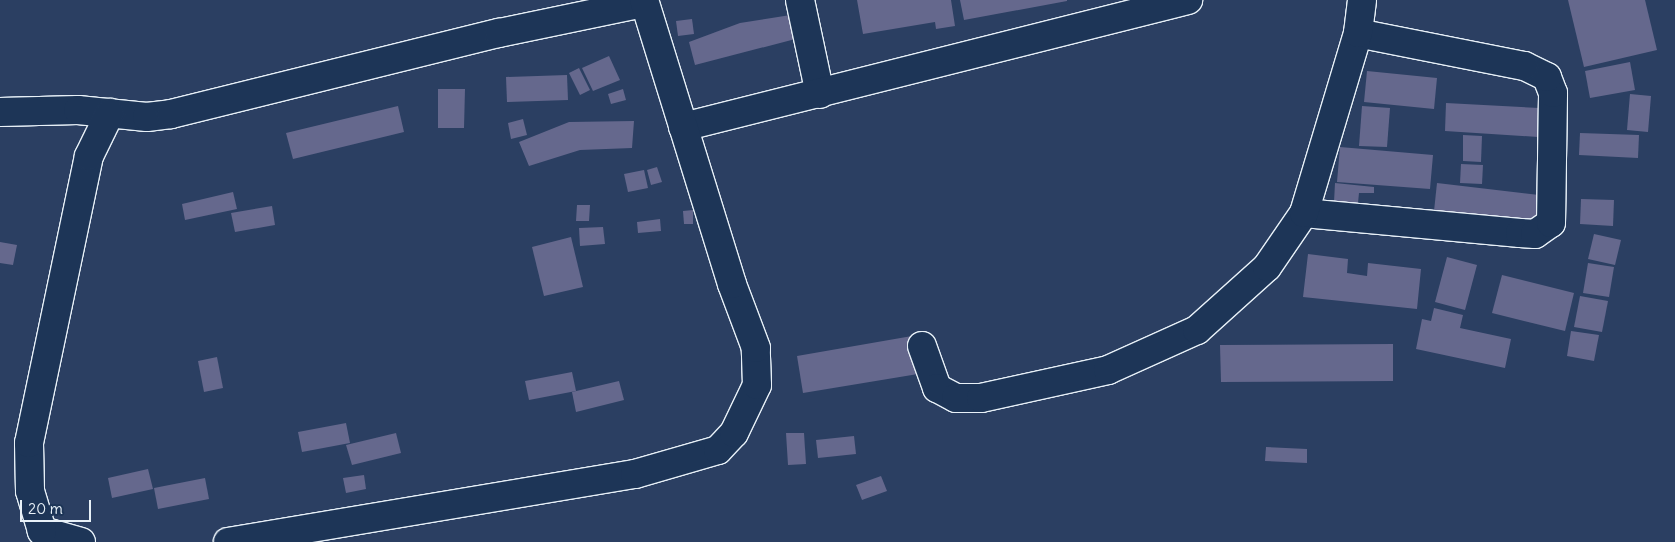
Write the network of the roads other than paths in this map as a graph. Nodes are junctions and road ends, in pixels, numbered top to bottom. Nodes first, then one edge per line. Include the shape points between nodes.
1 (800, 0) edge
2 (1188, 0) edge
3 (1362, 0) edge
4 (644, 1) edge
5 (1358, 33) junction
6 (820, 94) junction
7 (0, 112) edge
8 (110, 113) junction
9 (683, 127) junction
10 (1304, 213) junction
11 (922, 346) dead end
12 (81, 542) edge
13 (228, 542) edge

1 - 6 street
2 - 6 street
3 - 5 street
4 - 8 street via 171,114 147,117
4 - 9 street
5 - 10 street
5 - 10 street via 1524,66 1547,77 1553,93 1551,223 1535,234
6 - 9 street
7 - 8 street
8 - 12 street via 89,156 29,443 30,491 42,531
9 - 13 street via 759,364 747,410 718,450 635,474
10 - 11 street via 1267,267 1204,324 1108,370 1020,393 956,398 937,388

